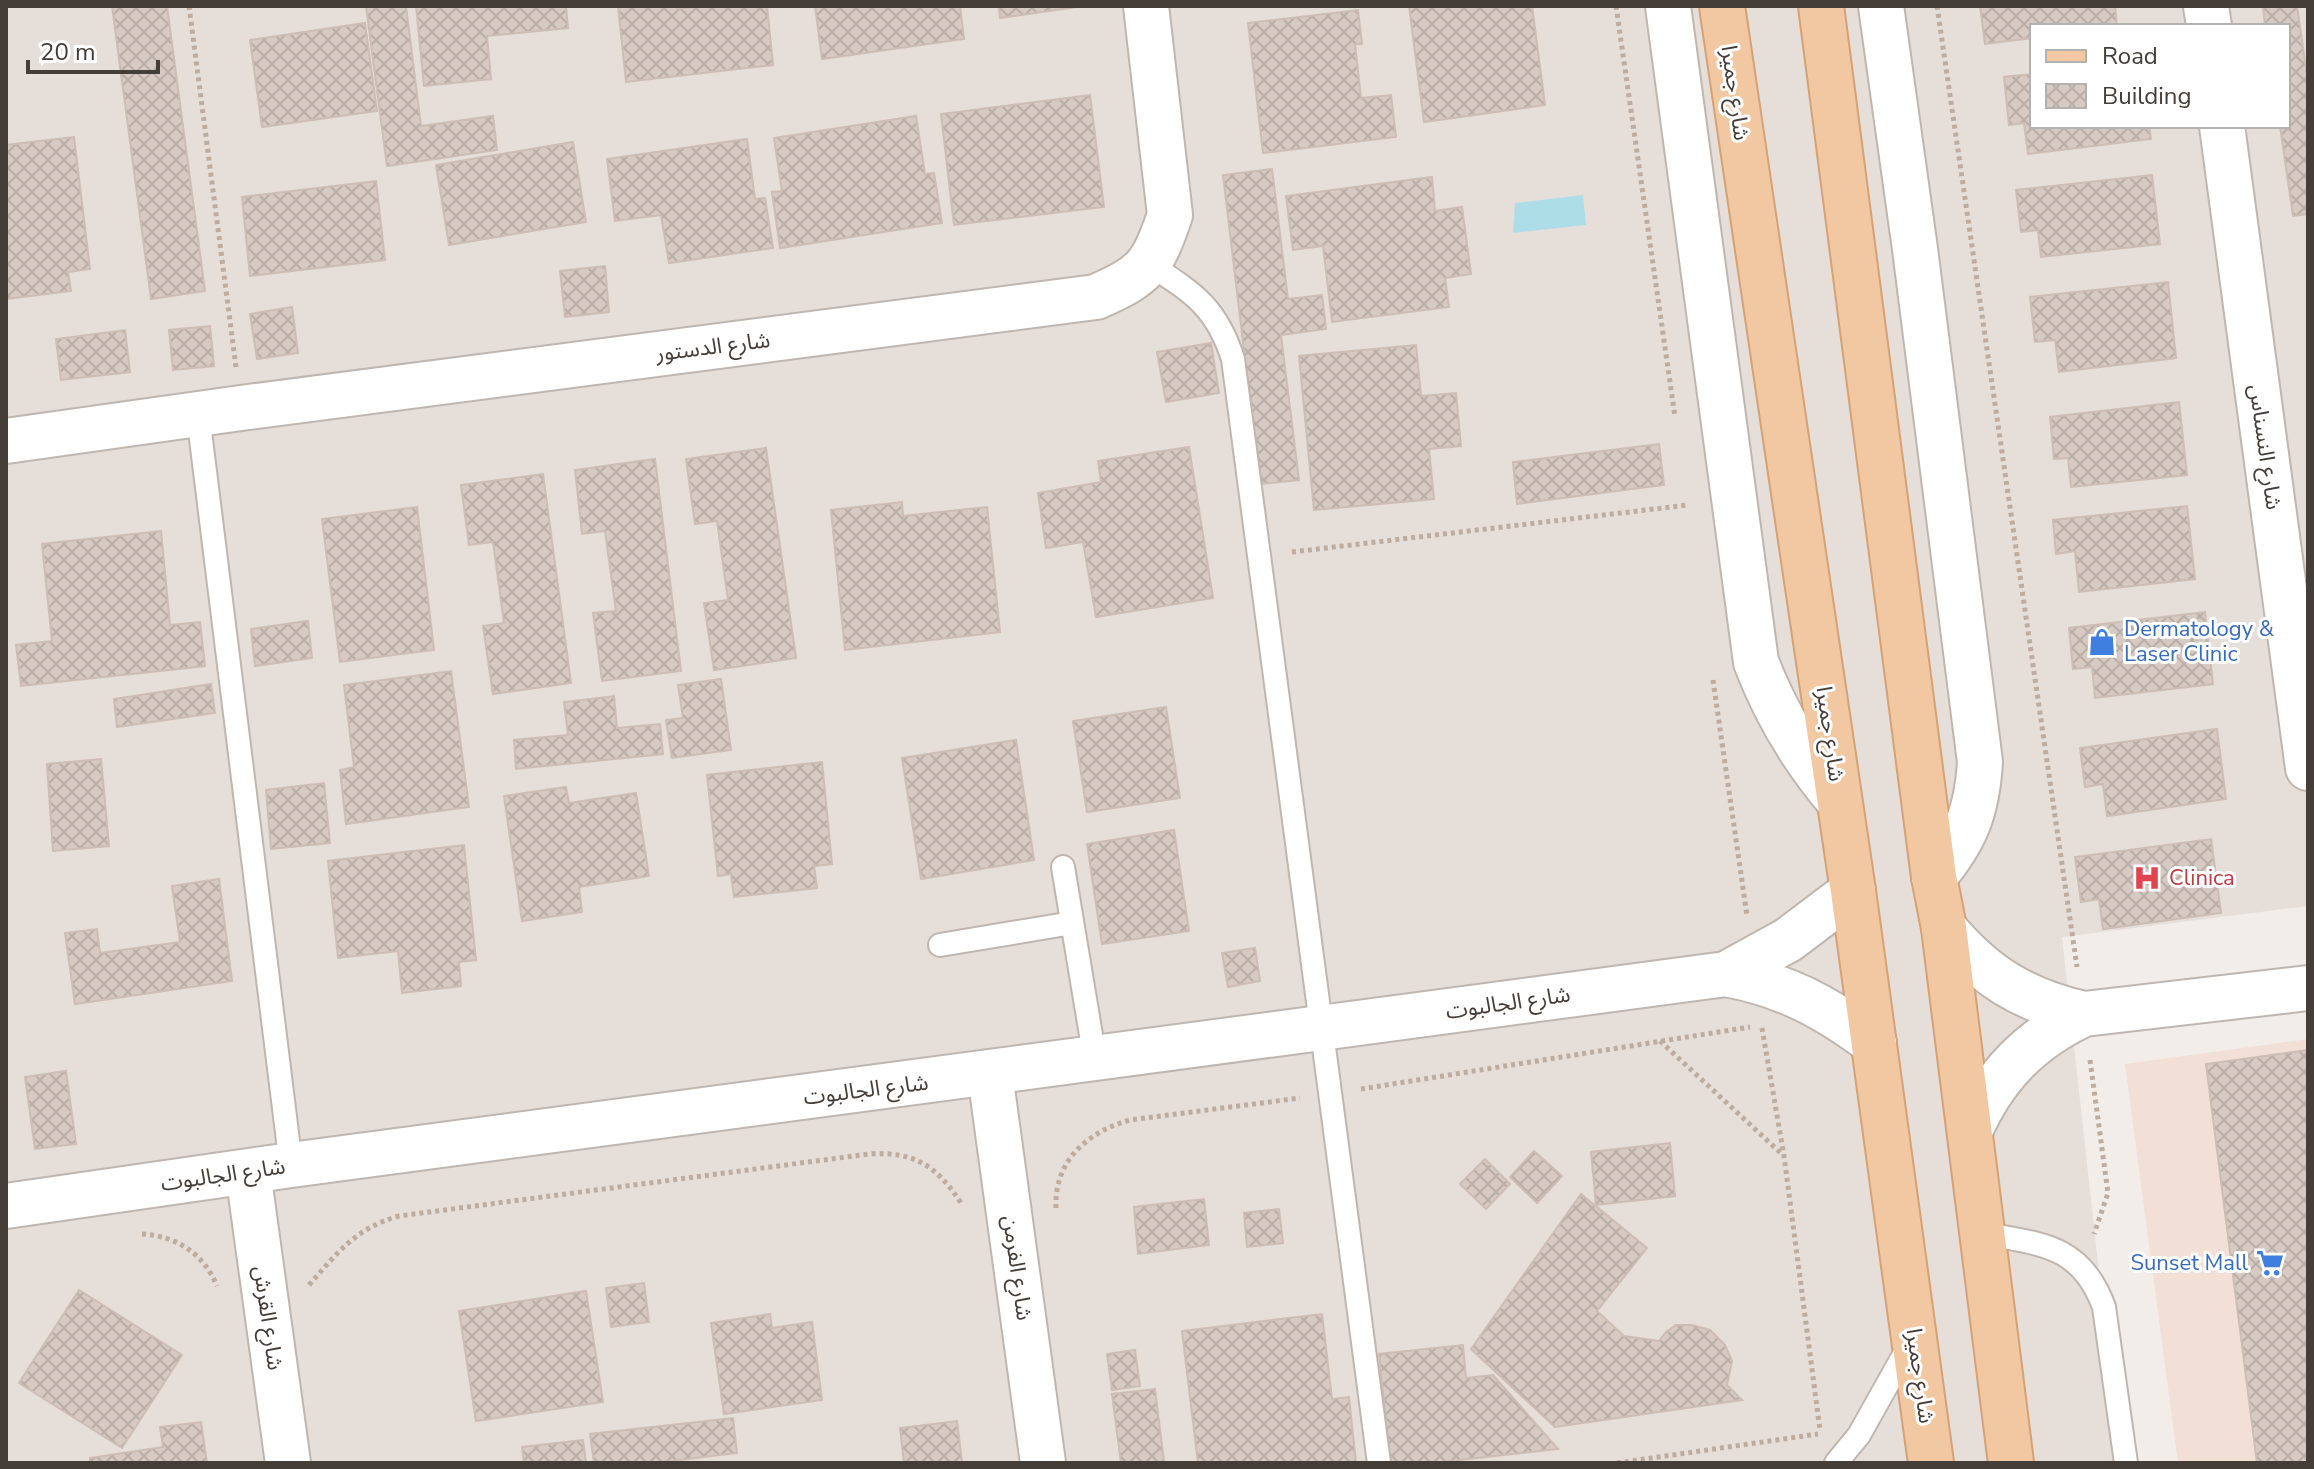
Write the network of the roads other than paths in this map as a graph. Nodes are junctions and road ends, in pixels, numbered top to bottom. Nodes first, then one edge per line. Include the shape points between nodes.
1 (1146, 6) edge
2 (1668, 6) edge
3 (1722, 6) edge
4 (1821, 6) edge
5 (1881, 6) edge
6 (2222, 128) edge
7 (1149, 264) junction
8 (198, 415) junction
9 (6, 441) edge
10 (2308, 768) edge
11 (1839, 801) junction
12 (1063, 867) dead end
13 (1934, 877) junction
14 (1853, 891) junction
15 (1072, 923) junction
16 (1944, 928) junction
17 (940, 945) dead end
18 (1739, 967) junction
19 (2308, 988) edge
20 (2084, 1014) junction
21 (1322, 1028) junction
22 (1874, 1043) junction
23 (1095, 1059) junction
24 (990, 1074) junction
25 (1970, 1131) junction
26 (291, 1165) junction
27 (248, 1172) junction
28 (6, 1206) edge
29 (1981, 1233) junction
30 (1914, 1336) junction
31 (1829, 1456) edge
32 (288, 1463) edge
33 (1043, 1463) edge
34 (1379, 1463) edge
35 (1931, 1463) edge
36 (2011, 1463) edge
37 (2126, 1463) edge

1 - 7 street, شارع الدستور via 1170,215
2 - 11 street via 1756,662 1797,747
3 - 11 main road, شارع جميرا
4 - 13 main road
5 - 13 street via 1980,762 1970,824
6 - 10 street, شارع النسناس
7 - 8 street, شارع الدستور via 1131,282 1096,297
7 - 21 lane via 1193,293 1224,331 1233,359
8 - 9 street, شارع الدستور
8 - 26 lane
11 - 14 main road, شارع جميرا
12 - 15 lane
13 - 16 main road
14 - 18 street, شارع الجالبوت via 1788,940
14 - 22 main road, شارع جميرا
15 - 17 lane
15 - 23 lane
16 - 20 street via 1982,969 2006,985
16 - 25 main road
18 - 21 street, شارع الجالبوت
18 - 22 street, شارع الجالبوت via 1838,1016
19 - 20 street
20 - 25 street via 2014,1060
21 - 23 street, شارع الجالبوت
21 - 34 lane
22 - 30 main road, شارع جميرا
23 - 24 street, شارع الجالبوت
24 - 26 street, شارع الجالبوت
24 - 33 street, شارع الفرمن
25 - 29 main road
26 - 27 street, شارع الجالبوت
27 - 28 street, شارع الجالبوت
27 - 32 street, شارع القرش
29 - 36 main road
29 - 37 lane via 2065,1253 2096,1286 2104,1307
30 - 31 lane via 1859,1435
30 - 35 main road, شارع جميرا

